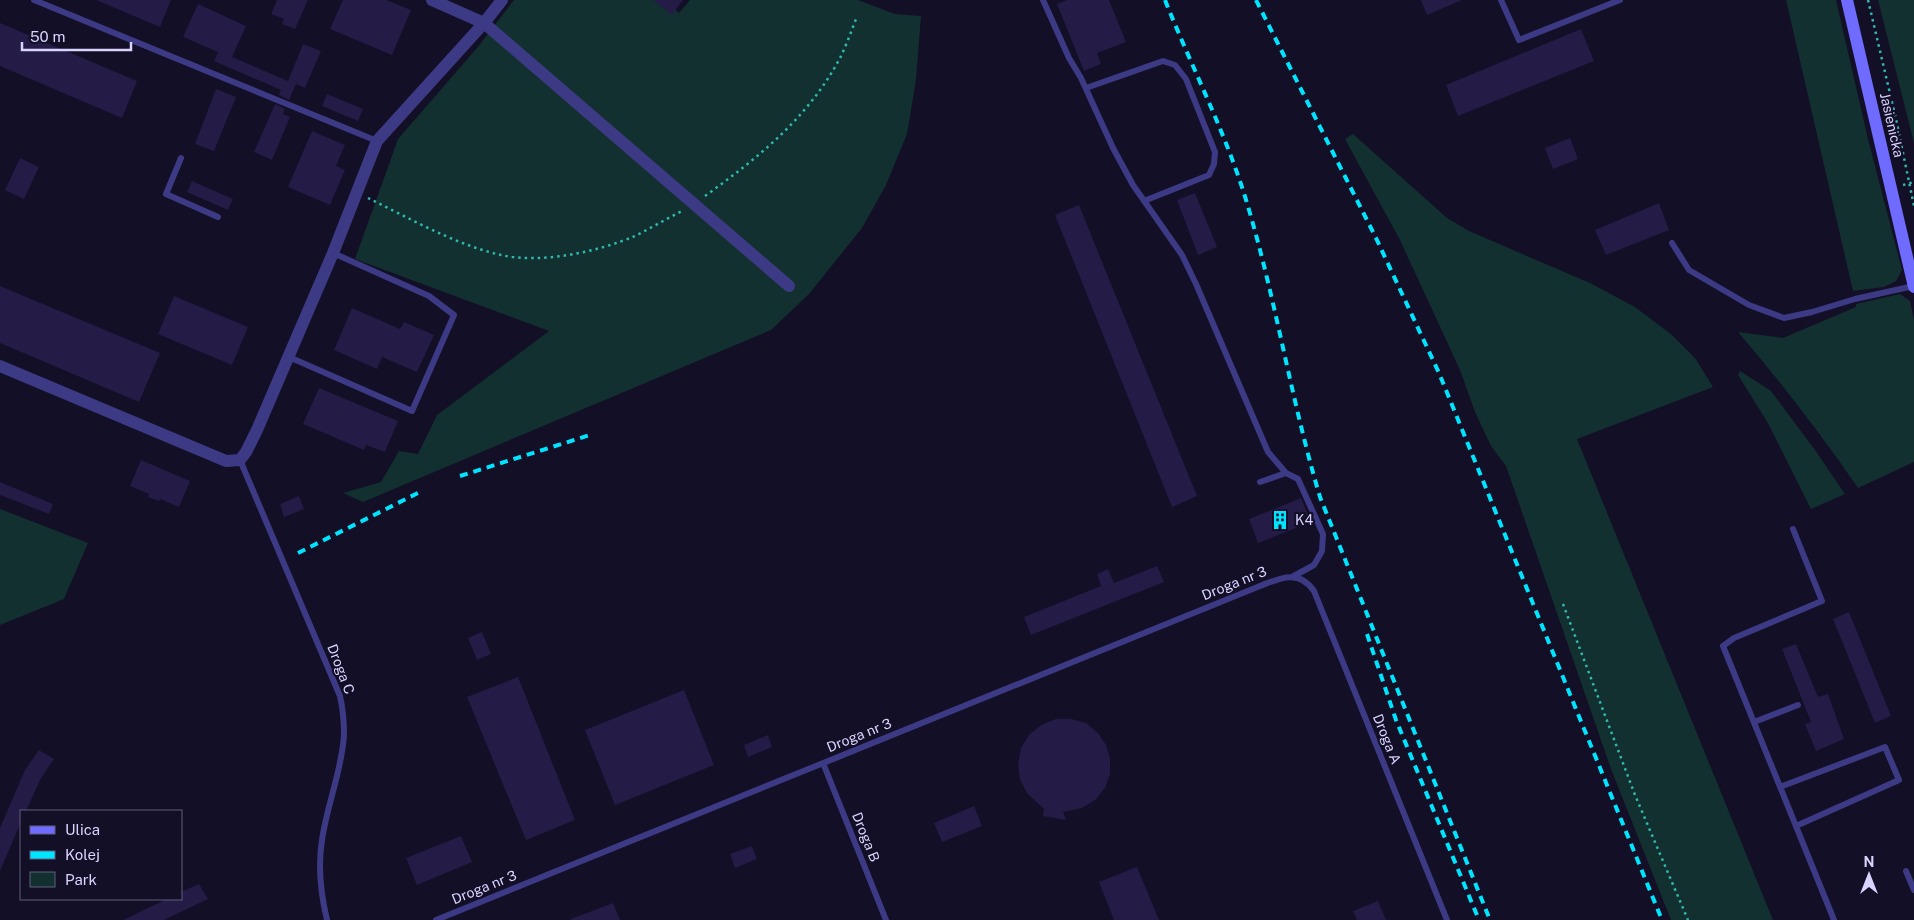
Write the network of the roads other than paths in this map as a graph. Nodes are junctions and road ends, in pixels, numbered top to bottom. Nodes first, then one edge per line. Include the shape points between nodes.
1 (34, 0) edge
2 (432, 0) edge
3 (502, 0) edge
4 (1044, 0) edge
5 (1501, 0) edge
6 (1620, 0) edge
7 (1847, 0) edge
8 (484, 23) junction
9 (1086, 88) junction
10 (377, 141) junction
11 (181, 158) dead end
12 (1144, 201) junction
13 (218, 217) dead end
14 (1672, 243) dead end
15 (333, 253) junction
16 (789, 286) dead end
17 (1914, 286) edge
18 (289, 356) junction
19 (0, 366) edge
20 (240, 460) junction
21 (1286, 473) junction
22 (1260, 482) dead end
23 (1793, 530) dead end
24 (1292, 577) junction
25 (1798, 705) dead end
26 (1754, 722) junction
27 (823, 763) junction
28 (1780, 787) junction
29 (1796, 826) junction
30 (1906, 871) dead end
31 (1914, 890) edge
32 (327, 920) edge
33 (436, 920) edge
34 (886, 920) edge
35 (1447, 920) edge
36 (1834, 920) edge

1 - 10 lane
2 - 8 street
3 - 8 street
4 - 9 lane, Droga nr 3
5 - 6 lane via 1519,40
7 - 17 main road, Jasienicka
8 - 10 street
8 - 16 street
9 - 12 lane, Droga nr 3 via 1113,148
9 - 12 lane via 1163,61 1175,66 1186,79 1215,152 1214,164 1209,175
10 - 15 street
11 - 13 lane via 166,194
12 - 21 lane, Droga nr 3 via 1182,256 1268,452
14 - 17 lane via 1689,270 1749,305 1784,318
15 - 18 street
15 - 18 lane via 429,296 454,315 412,411
18 - 20 street via 257,430
19 - 20 street via 226,462
20 - 32 lane, Droga C via 340,696 344,735 342,754 322,842 322,887
21 - 22 lane
21 - 24 lane, Droga nr 3 via 1298,479 1323,534 1322,551 1314,565
23 - 26 lane via 1822,601 1734,638 1723,646
24 - 27 lane, Droga nr 3 via 1281,578
24 - 35 lane, Droga A via 1303,580 1314,592
25 - 26 lane
26 - 28 lane
27 - 33 lane, Droga nr 3
27 - 34 lane, Droga B
28 - 29 lane
28 - 29 lane via 1885,746 1899,780
29 - 36 lane
30 - 31 lane

